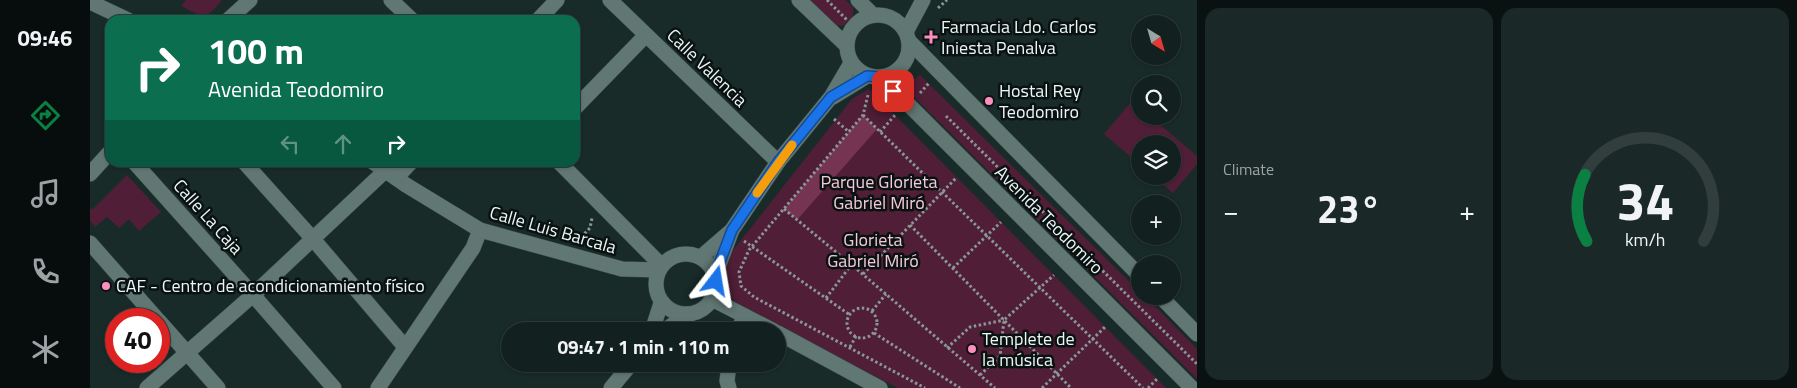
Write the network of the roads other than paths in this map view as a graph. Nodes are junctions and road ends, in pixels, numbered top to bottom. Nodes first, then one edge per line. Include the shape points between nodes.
1 (250, 0) edge
2 (391, 0) edge
3 (557, 0) edge
4 (610, 0) edge
5 (799, 0) edge
6 (858, 0) edge
7 (923, 0) edge
8 (90, 2) edge
9 (873, 14) junction
10 (117, 15) edge
11 (235, 15) edge
12 (407, 15) edge
13 (543, 15) edge
14 (894, 19) junction
15 (646, 35) junction
16 (908, 37) junction
17 (846, 45) junction
18 (851, 63) junction
19 (874, 76) junction
20 (831, 97) junction
21 (580, 103) edge
22 (105, 158) edge
23 (778, 162) junction
24 (139, 167) edge
25 (248, 167) edge
26 (564, 167) edge
27 (385, 171) edge
28 (90, 174) edge
29 (480, 230) junction
30 (732, 230) junction
31 (313, 239) junction
32 (90, 243) edge
33 (701, 257) junction
34 (1131, 267) edge
35 (660, 268) junction
36 (622, 269) junction
37 (715, 275) junction
38 (655, 288) junction
39 (253, 294) junction
40 (712, 299) junction
41 (661, 303) junction
42 (1169, 305) edge
43 (147, 308) edge
44 (687, 314) junction
45 (745, 316) junction
46 (655, 322) edge
47 (676, 322) edge
48 (742, 322) edge
49 (757, 322) edge
50 (170, 334) edge
51 (1197, 334) edge
52 (786, 337) edge
53 (405, 347) junction
54 (186, 353) junction
55 (625, 372) edge
56 (728, 372) edge
57 (613, 387) edge
58 (147, 388) edge
59 (218, 388) edge
60 (334, 388) edge
61 (378, 388) edge
62 (729, 388) edge
63 (880, 388) edge
64 (1192, 388) edge

1 - 11 street
2 - 12 street
3 - 13 street
4 - 15 street, Calle Valencia
5 - 17 street
6 - 9 street
7 - 14 street
7 - 16 street
8 - 10 street
9 - 14 street
9 - 17 street via 851,28
14 - 16 street
15 - 21 street
15 - 23 street, Calle Valencia
16 - 19 street via 909,52 899,69 890,75
16 - 34 street, Avenida Teodomiro
17 - 18 street
18 - 19 street via 858,71
18 - 20 street
19 - 20 street
19 - 64 street, Avenida Teodomiro
20 - 23 street
22 - 28 street
23 - 30 street
24 - 39 street, Calle La Caja
25 - 31 street
26 - 35 street
27 - 29 street, Calle Luis Barcala
27 - 31 street
29 - 36 street, Calle Luis Barcala
29 - 53 street via 472,248
30 - 33 street
30 - 37 street
31 - 39 street
31 - 53 street
32 - 43 street
33 - 35 street via 676,255
33 - 37 street
35 - 36 street, Calle Luis Barcala
35 - 38 street
36 - 38 street, Calle Luis Barcala
37 - 40 street
38 - 41 street
39 - 54 street
39 - 60 street, Calle La Caja
40 - 44 street via 706,307
40 - 45 street
41 - 44 street via 668,309
41 - 46 street
42 - 51 street
44 - 47 street
45 - 48 street
45 - 49 street
50 - 54 street
52 - 63 street
53 - 61 street
54 - 58 street
54 - 59 street
55 - 57 street
56 - 62 street

